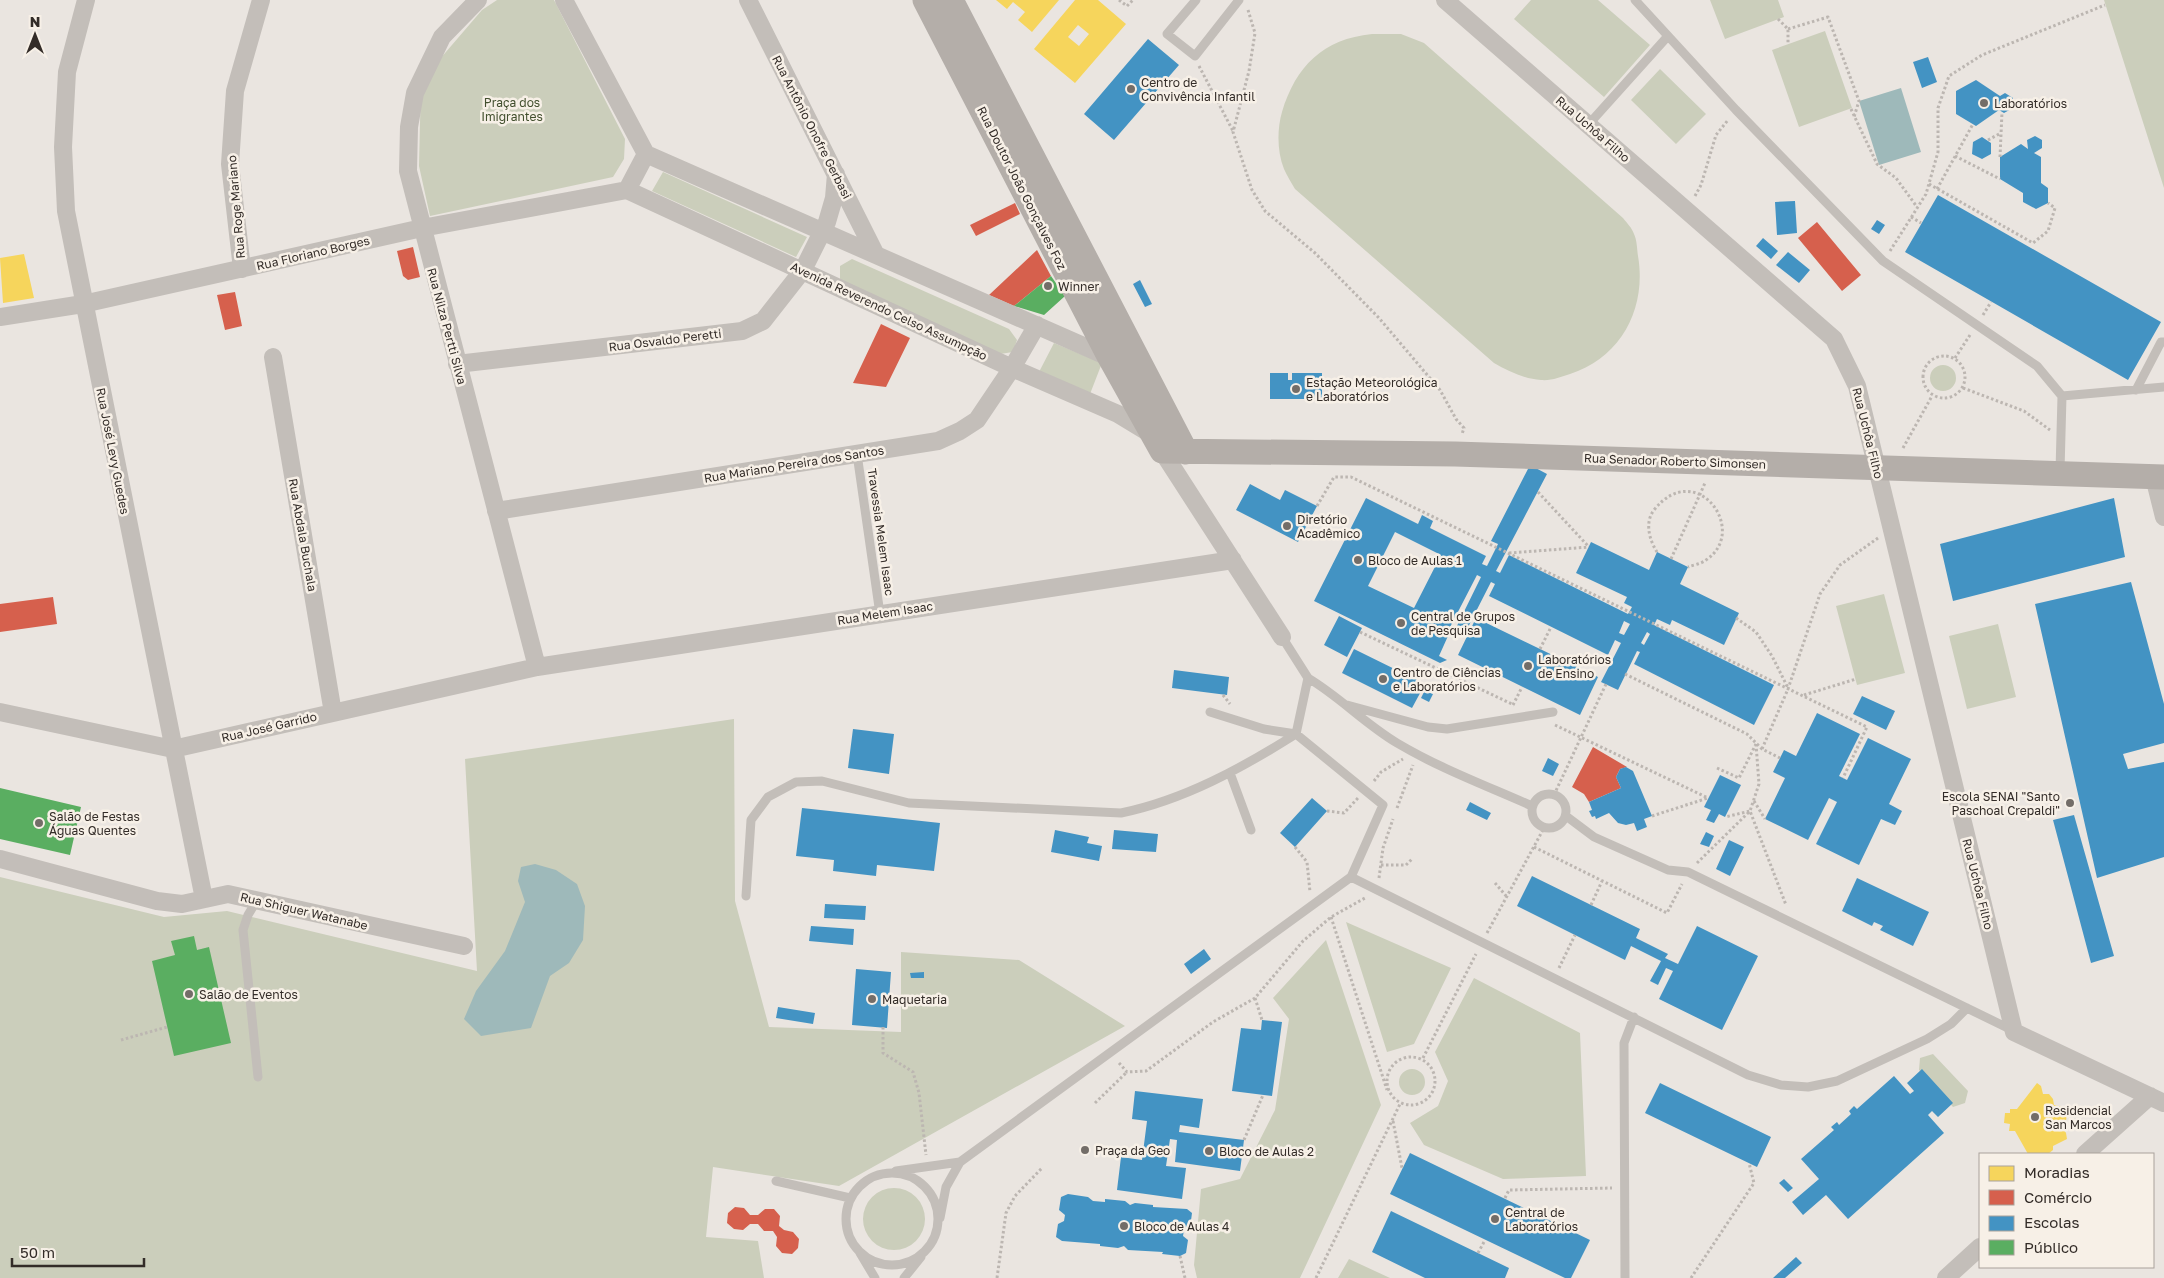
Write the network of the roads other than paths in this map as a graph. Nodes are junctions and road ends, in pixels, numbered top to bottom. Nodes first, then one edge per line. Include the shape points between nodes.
1 (86, 0) edge
2 (261, 0) edge
3 (478, 0) edge
4 (564, 0) edge
5 (748, 0) edge
6 (925, 0) edge
7 (951, 0) edge
8 (1196, 0) edge
9 (1239, 0) edge
10 (1445, 0) edge
11 (1635, 0) edge
12 (1668, 36) junction
13 (1588, 125) junction
14 (646, 154) junction
15 (836, 174) junction
16 (627, 190) junction
17 (422, 228) junction
18 (822, 231) junction
19 (876, 255) junction
20 (242, 269) junction
21 (803, 270) junction
22 (84, 304) junction
23 (0, 318) edge
24 (1037, 325) junction
25 (2164, 342) edge
26 (1108, 356) junction
27 (273, 357) dead end
28 (457, 364) junction
29 (1012, 368) junction
30 (2164, 387) edge
31 (1154, 388) junction
32 (2136, 390) junction
33 (2062, 396) junction
34 (1166, 446) junction
35 (857, 454) junction
36 (1884, 467) junction
37 (2060, 474) junction
38 (2159, 477) edge
39 (1181, 479) junction
40 (496, 511) junction
41 (2164, 517) edge
42 (1233, 560) junction
43 (880, 614) junction
44 (1282, 637) joint
45 (537, 667) junction
46 (1308, 678) junction
47 (1344, 704) junction
48 (0, 712) edge
49 (1210, 712) dead end
50 (1553, 712) dead end
51 (333, 713) junction
52 (1296, 734) junction
53 (174, 749) junction
54 (1230, 773) junction
55 (1532, 806) junction
56 (1566, 816) junction
57 (1251, 830) dead end
58 (0, 859) edge
59 (1351, 877) junction
60 (746, 896) dead end
61 (204, 899) junction
62 (257, 900) junction
63 (464, 946) dead end
64 (1967, 1008) junction
65 (1634, 1017) junction
66 (2014, 1032) junction
67 (258, 1077) dead end
68 (2157, 1100) edge
69 (2085, 1153) edge
70 (960, 1162) junction
71 (891, 1172) junction
72 (776, 1181) dead end
73 (850, 1198) junction
74 (940, 1218) junction
75 (1979, 1248) edge
76 (926, 1252) junction
77 (860, 1253) junction
78 (876, 1278) edge
79 (904, 1278) edge
80 (1625, 1278) edge
81 (1946, 1278) edge

1 - 22 street, Rua José Levy Guedes via 67,72 64,147 66,211
2 - 20 street, Rua Roge Mariano via 235,91 230,164
3 - 17 street, Rua Nilza Pertti Silva via 442,37 416,93 409,127 408,172
4 - 14 street
5 - 15 street, Rua Antônio Onofre Gerbasi
6 - 26 street, Rua Doutor João Gonçalves Foz
7 - 31 street, Rua Doutor João Gonçalves Foz
8 - 9 lane via 1167,34 1195,56
10 - 13 street, Rua Uchôa Filho
11 - 12 lane
12 - 13 lane
12 - 33 lane via 1883,261 2037,366
13 - 36 street, Rua Uchôa Filho via 1834,339 1857,386
14 - 16 street
14 - 18 street
15 - 18 street, Rua Osvaldo Peretti via 834,198
15 - 19 street, Rua Antônio Onofre Gerbasi
16 - 17 street, Rua Floriano Borges
16 - 21 street, Avenida Reverendo Celso Assumpção
17 - 20 street, Rua Floriano Borges
17 - 28 street, Rua Nilza Pertti Silva
18 - 19 street
18 - 21 street, Rua Osvaldo Peretti
19 - 24 street
20 - 22 street, Rua Floriano Borges
21 - 28 street, Rua Osvaldo Peretti via 763,321 742,331
21 - 29 street, Avenida Reverendo Celso Assumpção
22 - 23 street, Rua Floriano Borges
22 - 53 street, Rua José Levy Guedes
24 - 26 street
24 - 29 street, Rua Mariano Pereira dos Santos
25 - 32 lane via 2161,342
26 - 31 street
26 - 34 street, Rua Doutor João Gonçalves Foz
27 - 51 street, Rua Abdala Buchala
28 - 40 street, Rua Nilza Pertti Silva
29 - 34 street, Avenida Reverendo Celso Assumpção via 1118,414
29 - 35 street, Rua Mariano Pereira dos Santos via 977,420 960,431 938,441
30 - 32 lane
31 - 34 street, Rua Doutor João Gonçalves Foz
32 - 33 lane
33 - 37 lane
34 - 36 street, Rua Senador Roberto Simonsen
34 - 39 street
34 - 39 street, Rua Doutor João Gonçalves Foz
35 - 40 street, Rua Mariano Pereira dos Santos
35 - 43 lane, Travessia Melem Isaac
36 - 37 street, Rua Senador Roberto Simonsen
36 - 66 street, Rua Uchôa Filho via 1892,531
37 - 38 street, Rua Senador Roberto Simonsen
38 - 41 street
39 - 42 street, Rua Doutor João Gonçalves Foz
40 - 45 street, Rua Nilza Pertti Silva
42 - 43 street, Rua Melem Isaac
42 - 44 street, Rua Doutor João Gonçalves Foz
43 - 45 street, Rua Melem Isaac
44 - 46 lane
45 - 51 street, Rua José Garrido
46 - 47 lane
46 - 52 lane
47 - 50 lane via 1428,727 1447,729
47 - 55 lane via 1358,717 1414,752
48 - 53 street, Rua José Garrido
49 - 52 lane via 1264,729
51 - 53 street, Rua José Garrido
52 - 54 lane
52 - 59 lane via 1383,805
53 - 61 street, Rua José Levy Guedes
54 - 57 lane
54 - 60 lane via 1153,806 1121,813 909,803 822,781 796,782 768,797 751,820
55 - 56 lane via 1541,796 1554,795 1565,803
55 - 56 lane via 1534,820 1544,828 1557,827
56 - 64 lane via 1594,837 1668,870 1688,872
58 - 61 street, Rua Shiguer Watanabe via 157,901 182,904
59 - 65 lane
59 - 70 lane
61 - 62 street, Rua Shiguer Watanabe via 228,894
62 - 63 street, Rua Shiguer Watanabe
62 - 67 lane via 244,930
64 - 65 lane via 1951,1024 1927,1039 1837,1081 1808,1087 1781,1085 1748,1075
64 - 66 lane
65 - 80 lane via 1624,1043
66 - 68 street
68 - 69 street
70 - 71 lane
70 - 74 lane via 946,1187
71 - 73 lane via 867,1180
71 - 74 lane via 916,1179 934,1198
72 - 73 lane
73 - 77 lane via 846,1214 848,1234
74 - 76 lane via 936,1236
75 - 81 street
76 - 77 lane via 904,1264 883,1265
76 - 79 lane
77 - 78 lane

